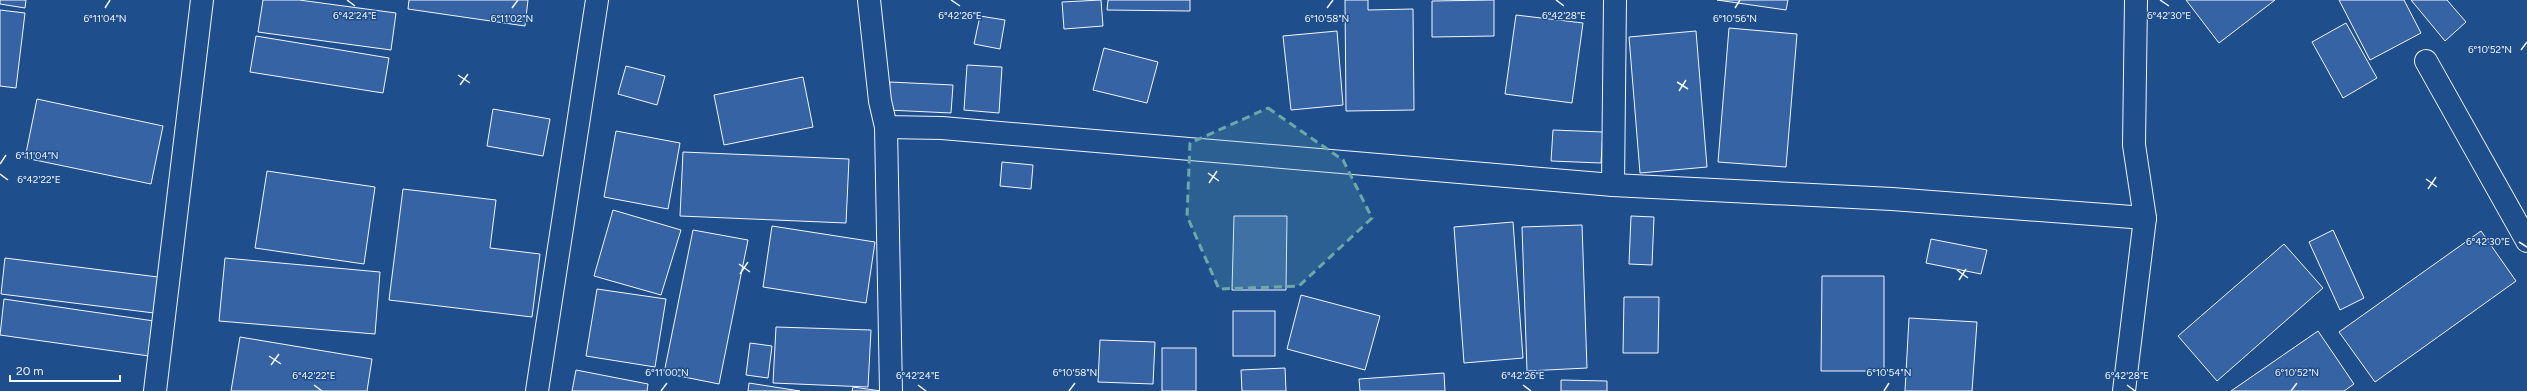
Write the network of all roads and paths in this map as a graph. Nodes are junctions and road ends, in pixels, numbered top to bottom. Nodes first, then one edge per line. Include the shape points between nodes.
1 (202, 0) edge
2 (597, 0) edge
3 (869, 0) edge
4 (1616, 0) edge
5 (2136, 0) edge
6 (2426, 62) dead end
7 (886, 127) junction
8 (1613, 185) junction
9 (2145, 218) junction
10 (2527, 241) edge
11 (155, 391) edge
12 (537, 391) edge
13 (891, 391) edge
14 (2124, 391) edge

1 - 11 street
2 - 12 street
3 - 7 street via 880,101
4 - 8 street
5 - 9 street via 2134,145
6 - 10 street
7 - 8 street via 942,128
7 - 13 street
8 - 9 street via 1892,198
9 - 14 street

